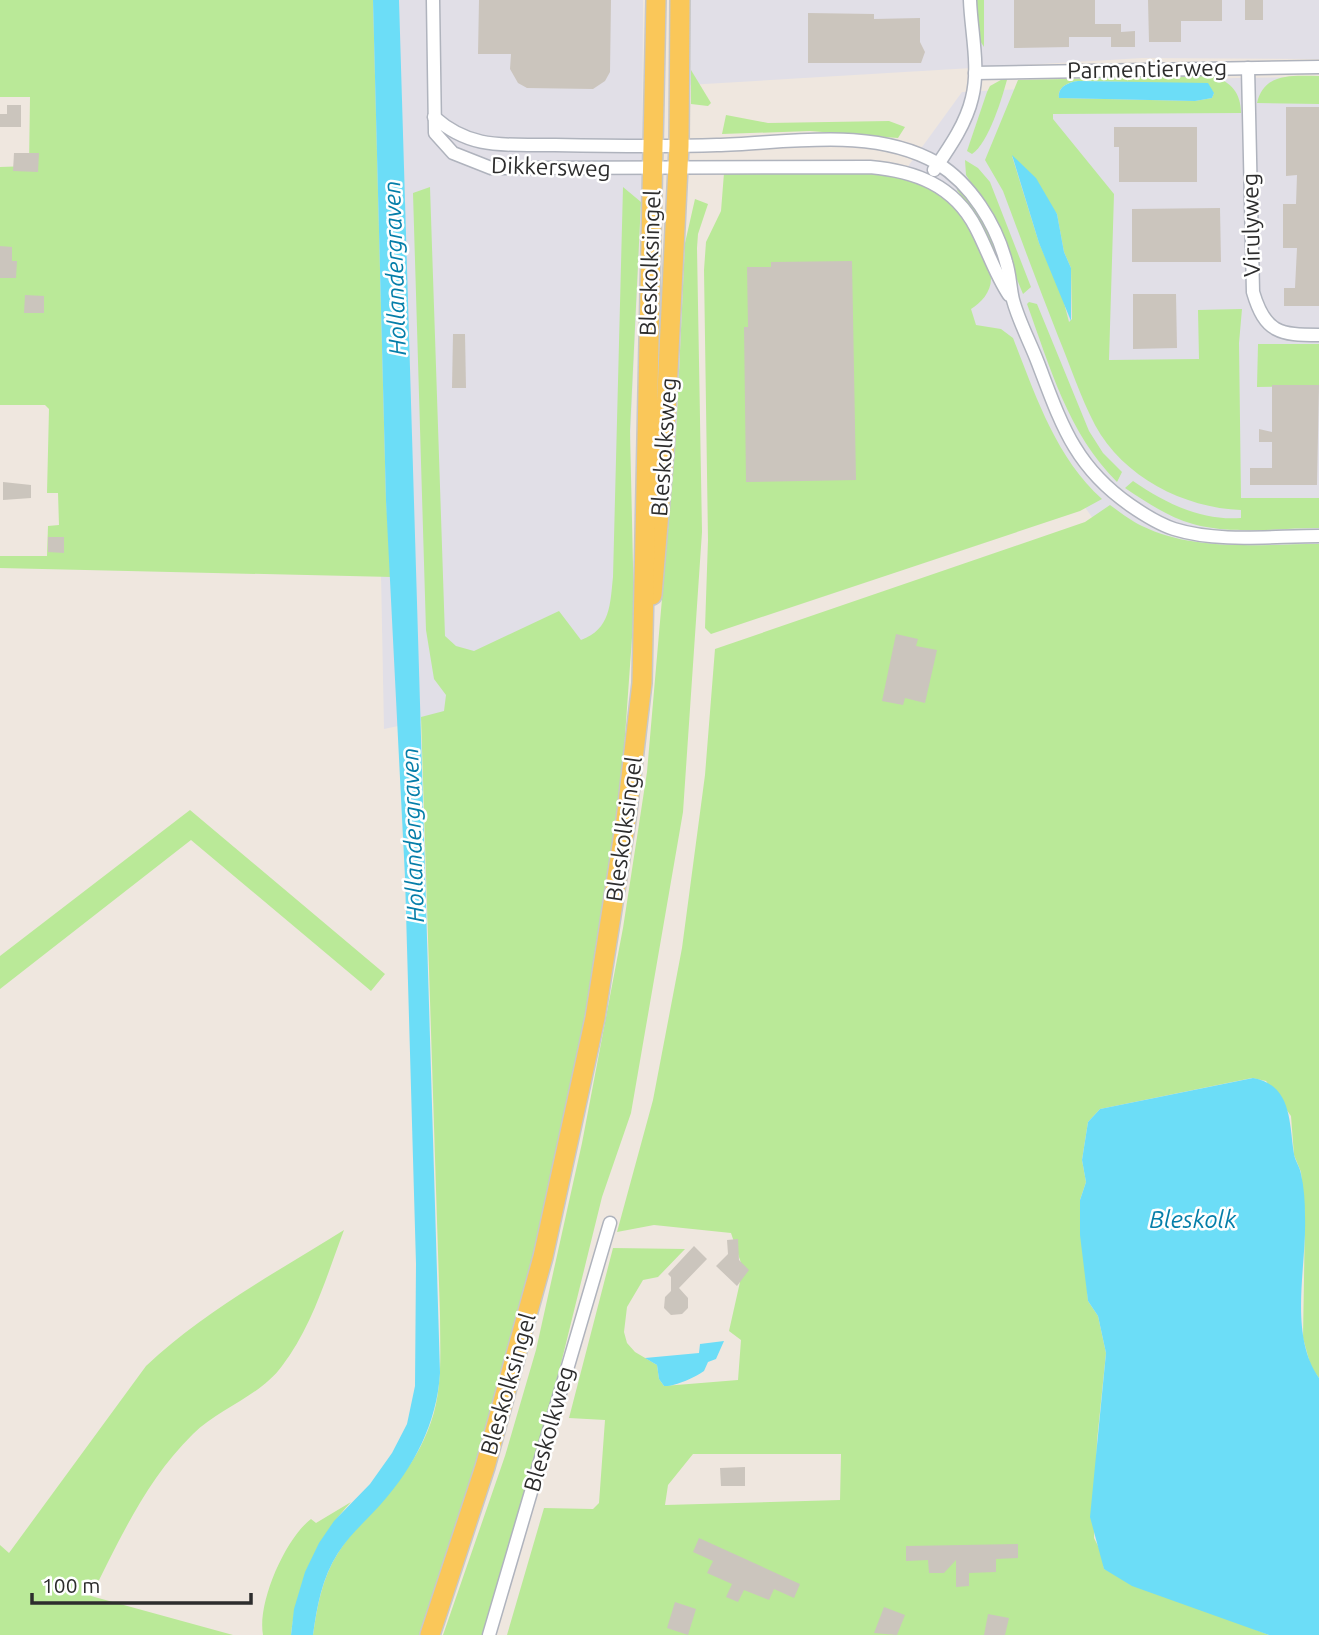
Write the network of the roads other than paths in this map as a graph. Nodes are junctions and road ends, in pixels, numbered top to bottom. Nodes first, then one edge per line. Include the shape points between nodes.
1 (433, 0) edge
2 (656, 0) edge
3 (680, 0) edge
4 (970, 0) edge
5 (1319, 67) edge
6 (1248, 68) junction
7 (975, 73) junction
8 (434, 117) junction
9 (653, 146) junction
10 (680, 146) junction
11 (938, 164) junction
12 (653, 169) junction
13 (678, 169) junction
14 (928, 179) junction
15 (1014, 301) junction
16 (1319, 335) edge
17 (1319, 536) edge
18 (642, 683) junction
19 (610, 1223) dead end
20 (430, 1635) edge
21 (489, 1635) edge

1 - 8 street, Dikkersweg
2 - 9 main road, Bleskolksingel
3 - 10 main road, Bleskolksingel
4 - 7 street
5 - 6 street, Parmentierweg
6 - 7 street, Parmentierweg
6 - 16 street, Virulyweg via 1253,292 1259,313 1285,335
7 - 11 street via 964,120
8 - 9 street, Dikkersweg via 459,137 490,143
8 - 12 street, Dikkersweg via 435,133 444,146 491,168
9 - 10 street, Dikkersweg
9 - 12 main road, Bleskolksingel
10 - 11 street, Dikkersweg via 878,143 909,149
10 - 13 main road, Bleskolksingel
11 - 14 street
11 - 15 street, Dikkersweg via 958,179 983,210 1006,261
12 - 13 street, Dikkersweg
12 - 18 main road, Bleskolksingel
13 - 14 street, Dikkersweg via 870,167
13 - 18 main road, Bleskolksweg via 663,466
14 - 15 street via 964,208 997,277
15 - 17 street via 1077,455 1114,494 1174,529 1220,537
18 - 20 main road, Bleskolksingel via 611,929 561,1182 503,1405
19 - 21 street, Bleskolkweg

